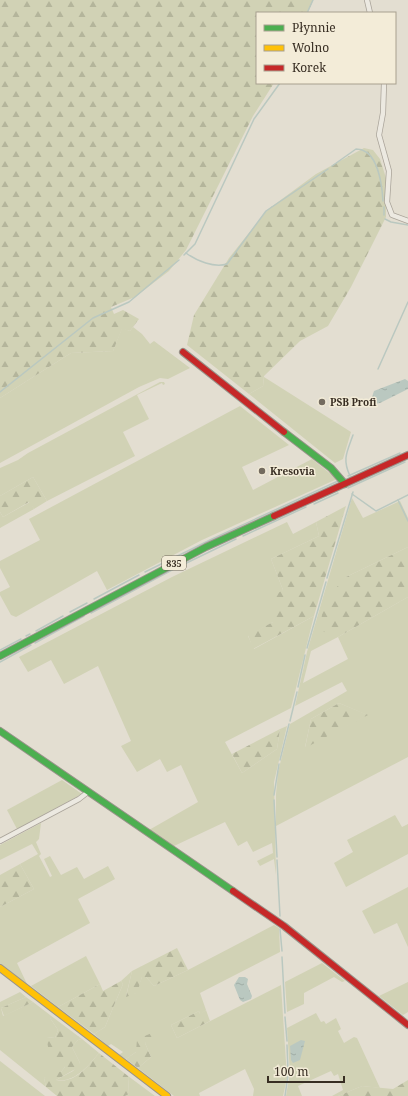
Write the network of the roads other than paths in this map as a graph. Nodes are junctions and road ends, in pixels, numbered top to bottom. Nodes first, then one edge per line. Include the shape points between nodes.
1 (367, 0) edge
2 (370, 12) edge
3 (384, 84) edge
4 (408, 221) edge
5 (183, 352) dead end
6 (408, 455) edge
7 (345, 484) junction
8 (0, 656) edge
9 (0, 731) edge
10 (88, 792) junction
11 (0, 841) edge
12 (0, 968) edge
13 (408, 1025) edge
14 (167, 1096) edge

1 - 2 street
3 - 4 street via 379,135 390,171 388,206 392,215
5 - 7 street via 313,456 332,467
6 - 7 street, 835
7 - 8 street, 835 via 180,560
9 - 10 street
10 - 11 street
10 - 13 street via 284,926
12 - 14 street

